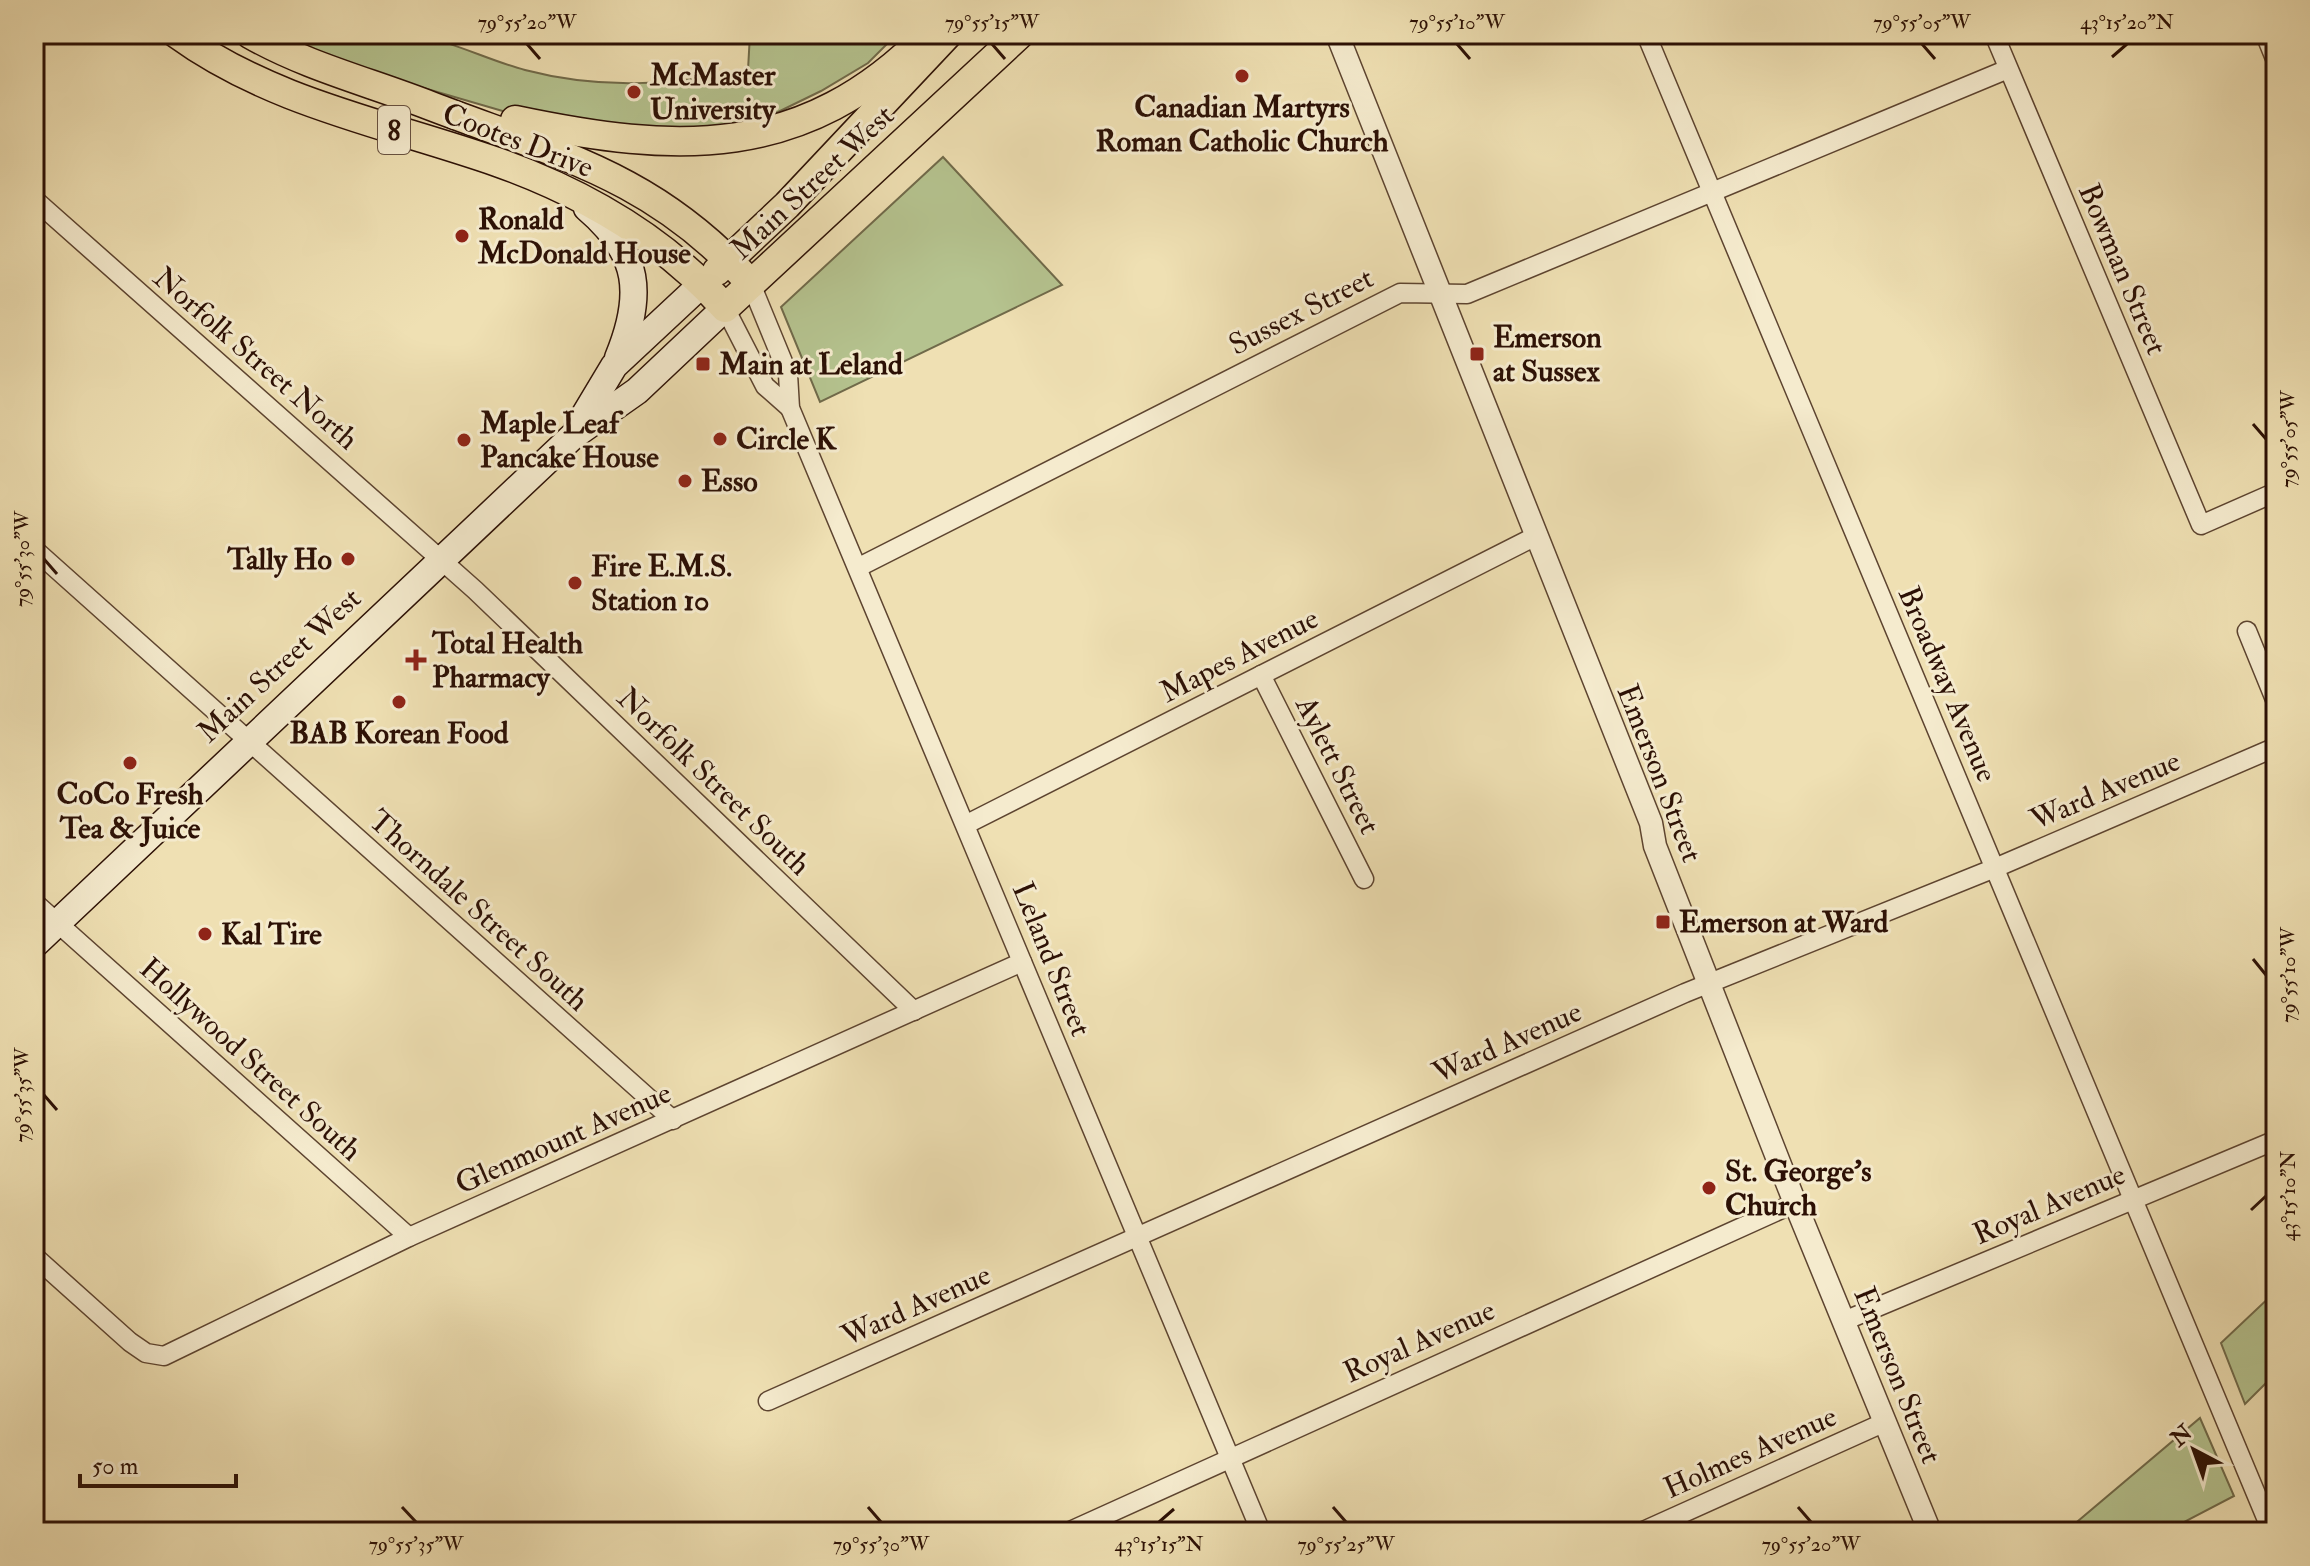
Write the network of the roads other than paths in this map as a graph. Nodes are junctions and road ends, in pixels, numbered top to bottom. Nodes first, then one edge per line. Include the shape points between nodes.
1 (177, 34) edge
2 (250, 34) edge
3 (928, 34) edge
4 (948, 34) edge
5 (1020, 34) edge
6 (1337, 34) edge
7 (1646, 34) edge
8 (1994, 34) edge
9 (2265, 34) edge
10 (2276, 61) edge
11 (2008, 69) junction
12 (432, 106) junction
13 (569, 193) junction
14 (1712, 194) junction
15 (34, 199) edge
16 (729, 259) junction
17 (703, 283) junction
18 (751, 284) junction
19 (1441, 295) junction
20 (725, 308) junction
21 (614, 366) junction
22 (790, 408) junction
23 (573, 436) junction
24 (2276, 492) edge
25 (1536, 536) junction
26 (34, 549) edge
27 (441, 559) junction
28 (859, 567) junction
29 (2247, 631) dead end
30 (1261, 675) junction
31 (2276, 702) edge
32 (249, 741) junction
33 (2276, 747) edge
34 (967, 824) junction
35 (1995, 868) junction
36 (1364, 879) dead end
37 (34, 902) edge
38 (57, 923) junction
39 (34, 945) edge
40 (1022, 962) junction
41 (1710, 983) junction
42 (914, 1011) junction
43 (673, 1120) junction
44 (2276, 1140) edge
45 (2133, 1199) junction
46 (1795, 1203) junction
47 (409, 1237) junction
48 (1138, 1238) junction
49 (34, 1256) edge
50 (1844, 1321) junction
51 (768, 1401) dead end
52 (1883, 1423) junction
53 (1229, 1458) junction
54 (1068, 1532) edge
55 (1261, 1532) edge
56 (1641, 1532) edge
57 (1930, 1532) edge
58 (2272, 1532) edge

1 - 13 main road, Cootes Drive / 8 via 221,63 275,88 497,162
2 - 12 main road, Cootes Drive / 8 via 309,64
3 - 12 main road via 881,78 849,98 785,127 733,138 637,142
4 - 16 main road, Main Street West
5 - 18 main road, Main Street West
6 - 19 street, Emerson Street
7 - 14 street, Broadway Avenue
8 - 11 street, Bowman Street
9 - 10 street
11 - 14 street, Sussex Street
11 - 24 street, Bowman Street via 2201,525
12 - 16 main road, Cootes Drive / 8 via 618,178
13 - 17 main road, Cootes Drive / 8 via 656,243
13 - 21 main road via 617,238 632,270 632,317
14 - 19 street, Sussex Street via 1467,294
14 - 35 street, Broadway Avenue
15 - 27 street, Norfolk Street North
16 - 17 main road, Main Street West
16 - 18 main road, Cootes Drive / 8
17 - 20 main road, Cootes Drive / 8
17 - 21 main road, Main Street West
18 - 20 main road, Main Street West
18 - 22 street, Leland Street via 788,374
19 - 25 street, Emerson Street
19 - 28 street, Sussex Street via 1400,293
20 - 22 street, Leland Street via 765,386
20 - 23 main road, Main Street West via 637,391
21 - 23 main road, Main Street West
22 - 28 street, Leland Street
23 - 27 main road, Main Street West
25 - 30 street, Mapes Avenue
25 - 41 street, Emerson Street
26 - 32 street, Thorndale Street South
27 - 32 main road, Main Street West
27 - 42 street, Norfolk Street South
28 - 34 street, Leland Street
29 - 31 street
30 - 34 street, Mapes Avenue
30 - 36 street, Aylett Street
32 - 38 main road, Main Street West
32 - 43 street, Thorndale Street South
33 - 35 street, Ward Avenue
34 - 40 street, Leland Street
35 - 41 street, Ward Avenue
35 - 45 street, Broadway Avenue
37 - 38 street, Hollywood Street South
38 - 39 main road, Main Street West
38 - 47 street, Hollywood Street South
40 - 42 street, Glenmount Avenue
40 - 48 street, Leland Street
41 - 46 street, Emerson Street
41 - 48 street, Ward Avenue
42 - 43 street, Glenmount Avenue
43 - 47 street, Glenmount Avenue
44 - 45 street, Royal Avenue
45 - 50 street, Royal Avenue
45 - 58 street, Broadway Avenue
46 - 50 street, Emerson Street
46 - 53 street, Royal Avenue
47 - 49 street, Glenmount Avenue via 164,1356 146,1353 130,1342
48 - 51 street, Ward Avenue
48 - 53 street, Leland Street
50 - 52 street, Emerson Street
52 - 56 street, Holmes Avenue
52 - 57 street, Emerson Street
53 - 54 street, Royal Avenue
53 - 55 street, Leland Street

